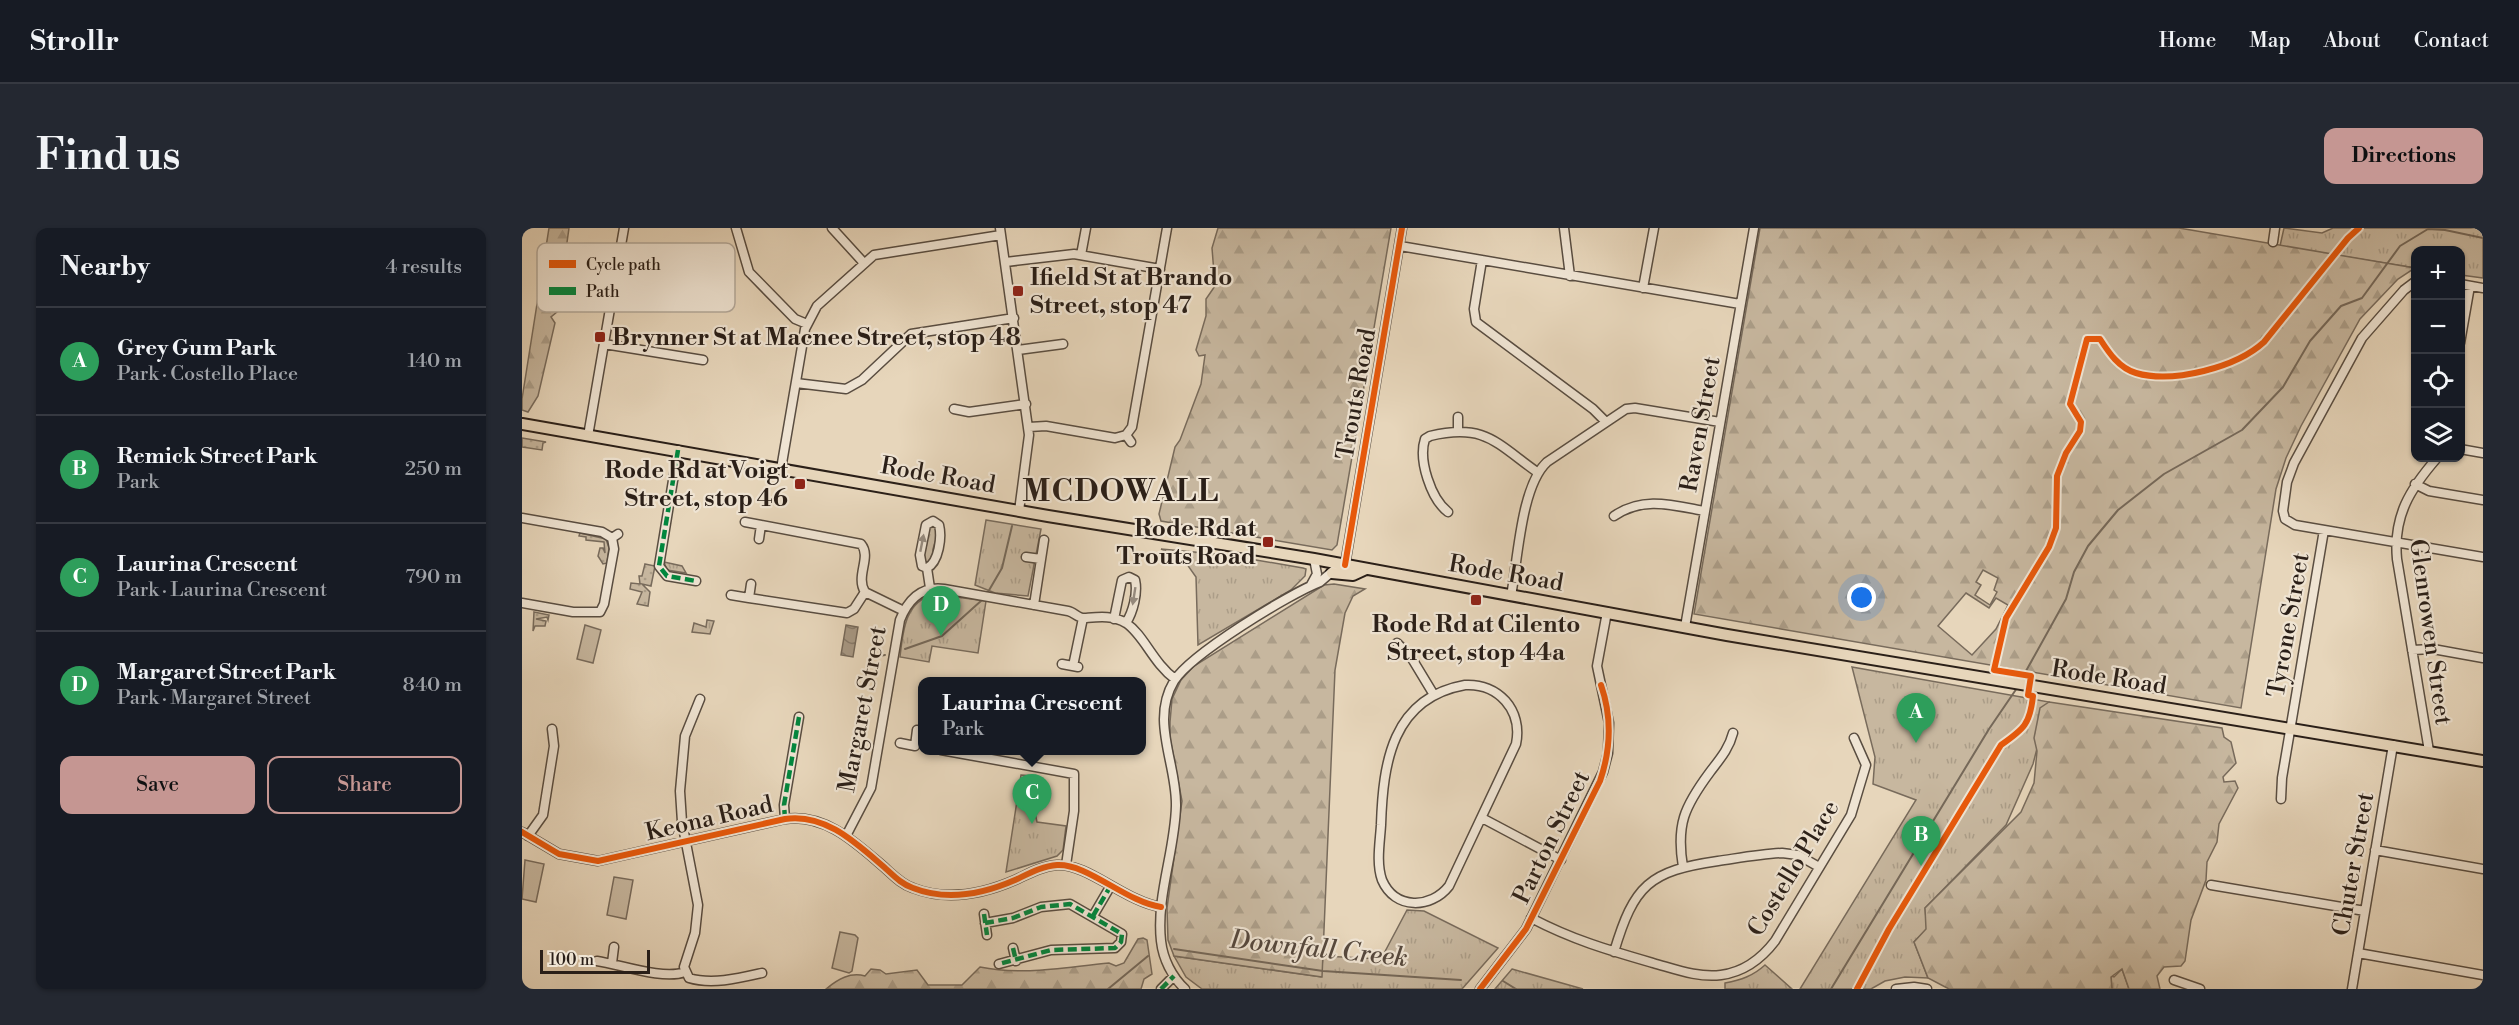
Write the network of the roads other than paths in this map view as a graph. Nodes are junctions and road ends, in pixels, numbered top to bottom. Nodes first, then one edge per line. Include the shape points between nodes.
1 (624, 228) edge
2 (736, 228) edge
3 (832, 228) edge
4 (1086, 228) edge
5 (1167, 228) edge
6 (1402, 228) edge
7 (1564, 228) edge
8 (1654, 228) edge
9 (1754, 228) edge
10 (2275, 228) edge
11 (1001, 232) edge
12 (2273, 242) dead end
13 (622, 243) edge
14 (1400, 246) junction
15 (1081, 255) junction
16 (1482, 260) junction
17 (863, 262) junction
18 (1006, 262) junction
19 (1160, 268) junction
20 (1570, 276) junction
21 (2411, 284) edge
22 (2465, 285) edge
23 (2470, 286) junction
24 (1643, 288) junction
25 (2483, 288) edge
26 (1740, 304) junction
27 (610, 312) edge
28 (2465, 314) edge
29 (1014, 318) junction
30 (807, 324) junction
31 (604, 344) junction
32 (1063, 344) dead end
33 (1018, 350) junction
34 (703, 360) dead end
35 (796, 383) junction
36 (1026, 404) junction
37 (954, 409) dead end
38 (1458, 417) dead end
39 (1605, 421) junction
40 (1720, 422) junction
41 (522, 424) edge
42 (1029, 427) junction
43 (1458, 432) junction
44 (588, 436) junction
45 (678, 450) junction
46 (2465, 450) edge
47 (2483, 453) edge
48 (2434, 462) edge
49 (781, 469) junction
50 (1537, 472) junction
51 (2415, 484) junction
52 (2483, 500) edge
53 (1019, 511) junction
54 (1704, 511) junction
55 (1448, 512) dead end
56 (1614, 516) dead end
57 (522, 518) edge
58 (745, 522) dead end
59 (761, 525) junction
60 (2324, 530) junction
61 (759, 539) dead end
62 (1044, 540) dead end
63 (2396, 542) junction
64 (1026, 557) dead end
65 (2483, 557) edge
66 (1041, 559) junction
67 (1314, 559) junction
68 (1338, 567) junction
69 (927, 568) junction
70 (1366, 569) junction
71 (696, 581) dead end
72 (751, 584) dead end
73 (1311, 585) junction
74 (930, 588) junction
75 (865, 592) junction
76 (731, 595) dead end
77 (1511, 596) junction
78 (749, 598) junction
79 (522, 603) edge
80 (1034, 605) junction
81 (904, 611) junction
82 (1606, 612) junction
83 (1083, 618) junction
84 (1114, 619) junction
85 (1126, 623) junction
86 (1685, 627) junction
87 (1397, 643) dead end
88 (2412, 650) junction
89 (2483, 658) edge
90 (1062, 664) dead end
91 (1175, 679) junction
92 (1434, 694) junction
93 (700, 699) dead end
94 (799, 717) dead end
95 (2291, 728) junction
96 (552, 729) dead end
97 (917, 730) dead end
98 (1733, 733) dead end
99 (918, 738) edge
100 (1854, 738) dead end
101 (900, 743) dead end
102 (2393, 745) junction
103 (918, 746) edge
104 (2429, 752) junction
105 (969, 755) edge
106 (2483, 761) edge
107 (2281, 799) dead end
108 (1482, 818) junction
109 (785, 819) junction
110 (525, 834) edge
111 (846, 836) junction
112 (686, 842) junction
113 (2375, 850) junction
114 (1561, 860) junction
115 (1066, 865) junction
116 (1683, 867) junction
117 (1819, 867) junction
118 (2483, 869) edge
119 (2211, 885) dead end
120 (1110, 886) junction
121 (1161, 907) junction
122 (2365, 911) junction
123 (1094, 916) junction
124 (1531, 918) junction
125 (987, 935) dead end
126 (614, 947) dead end
127 (1013, 948) dead end
128 (1614, 952) junction
129 (2358, 953) junction
130 (597, 961) dead end
131 (1016, 961) junction
132 (612, 963) junction
133 (999, 964) dead end
134 (685, 972) junction
135 (762, 973) dead end
136 (2483, 975) edge
137 (1174, 976) junction
138 (2174, 980) dead end
139 (1161, 989) edge
140 (1185, 989) edge
141 (1480, 989) edge
142 (1896, 989) edge
143 (1927, 989) edge
144 (2200, 989) edge
145 (2352, 989) edge

1 - 13 street
2 - 30 street via 749,273 795,319
3 - 17 street
4 - 15 street
5 - 19 street
6 - 14 street, Trouts Road
7 - 20 street
8 - 24 street
9 - 26 street, Raven Street
10 - 12 street
11 - 17 street via 884,252
11 - 18 street
14 - 16 street
14 - 68 street, Trouts Road
15 - 18 street
15 - 19 street
16 - 20 street
16 - 39 street via 1474,309 1476,322
17 - 30 street via 817,306
18 - 29 street
19 - 42 street via 1129,439 1046,426
20 - 24 street
21 - 60 street via 2359,343 2291,470 2285,519 2295,525
22 - 23 street
23 - 25 street
23 - 28 street
24 - 26 street
26 - 40 street, Raven Street
27 - 31 street
29 - 33 street
29 - 35 street via 911,334 862,380 846,389
30 - 35 street
31 - 34 street
31 - 44 street
32 - 33 street
33 - 36 street
35 - 49 street
36 - 37 street via 969,412
36 - 42 street
38 - 43 street
39 - 40 street via 1621,410 1635,408
39 - 50 street
40 - 54 street, Raven Street
41 - 44 main road, Rode Road
42 - 53 street
43 - 50 street via 1486,435
43 - 55 street via 1430,436 1424,444 1433,495
44 - 45 main road, Rode Road
45 - 49 main road, Rode Road
45 - 71 street via 659,566 667,576
46 - 47 street
48 - 51 street, Glenrowen Street
49 - 53 main road, Rode Road
50 - 77 street via 1528,494
51 - 52 street
51 - 63 street, Glenrowen Street via 2400,514
53 - 67 main road, Rode Road
54 - 56 street via 1645,502
54 - 86 street, Raven Street
57 - 79 street via 615,536 600,612 573,612
58 - 59 street
59 - 61 street
59 - 75 street via 861,543 865,552 861,582
60 - 63 street
60 - 95 street, Tyrone Street
62 - 66 street
63 - 65 street
63 - 88 street, Glenrowen Street
64 - 66 street
66 - 80 street
67 - 68 main road, Rode Road
67 - 73 street via 1317,573
68 - 70 main road, Rode Road
68 - 70 main road via 1353,575
68 - 73 street
69 -> 69 street via 922,566 920,555 926,525 933,521 939,525 940,534 934,562
69 - 74 street
70 - 77 main road, Rode Road
72 - 78 street
73 - 91 street via 1198,655
74 - 80 street
74 - 81 street, Margaret Street via 917,594
75 - 78 street via 854,609 844,614
75 - 81 street
76 - 78 street
77 - 82 main road, Rode Road
80 - 83 street
81 - 111 street, Margaret Street via 871,788
82 - 86 main road, Rode Road
82 - 114 street, Parton Street via 1597,666 1609,723 1606,762 1597,790
83 - 84 street
83 - 90 street via 1075,667
84 - 85 street
84 -> 85 street via 1122,580 1129,577 1136,586
85 - 91 street via 1159,666
86 - 95 main road, Rode Road
87 - 92 street via 1412,657
88 - 89 street via 2433,649
88 - 104 street, Glenrowen Street
91 - 121 street via 1164,718 1176,807
92 - 108 street via 1479,685 1500,694 1515,717 1516,744
92 - 108 street via 1405,722 1387,762 1379,865 1388,890 1398,899 1416,904 1440,896 1453,879
93 - 112 street via 683,750 680,799
94 - 109 street
95 - 102 main road, Rode Road
95 - 107 street, Tyrone Street
96 - 110 street via 554,745 543,815
97 - 99 street
98 - 116 street via 1682,819 1679,837
100 - 117 street, Costello Place via 1865,761 1865,774 1851,815
101 - 103 street
102 - 104 main road, Rode Road
102 - 113 street, Chuter Street
104 - 106 main road, Rode Road
105 - 115 street via 1074,774 1074,812
108 - 114 street
109 - 111 street, Keona Road via 819,821
109 - 112 street, Keona Road
110 - 112 street, Keona Road via 559,854 591,861
111 - 115 street, Keona Road via 901,882 932,893 983,891 1042,868
112 - 134 street via 698,905
113 - 118 street
113 - 122 street, Chuter Street
114 - 124 street, Parton Street
115 - 120 street
116 - 117 street via 1782,853 1798,855
116 - 128 street via 1658,877 1636,897 1623,921
117 - 128 street, Costello Place via 1768,950 1738,970 1700,975
119 - 122 street
120 - 121 street via 1140,903
120 - 123 street
121 - 137 street via 1162,946
122 - 129 street, Chuter Street
123 - 125 street via 1074,905 1041,907 1013,918 985,918
123 - 131 street via 1120,932 1118,947 1051,950
124 - 128 street, Costello Place via 1570,938
124 - 141 street, Parton Street via 1515,946
126 - 132 street
127 - 131 street
129 - 136 street
129 - 145 street, Chuter Street
130 - 132 street
131 - 133 street
132 - 134 street via 665,976
134 - 135 street via 689,978 700,980 732,980
137 - 139 street
137 - 140 street
138 - 144 street
142 - 143 street

